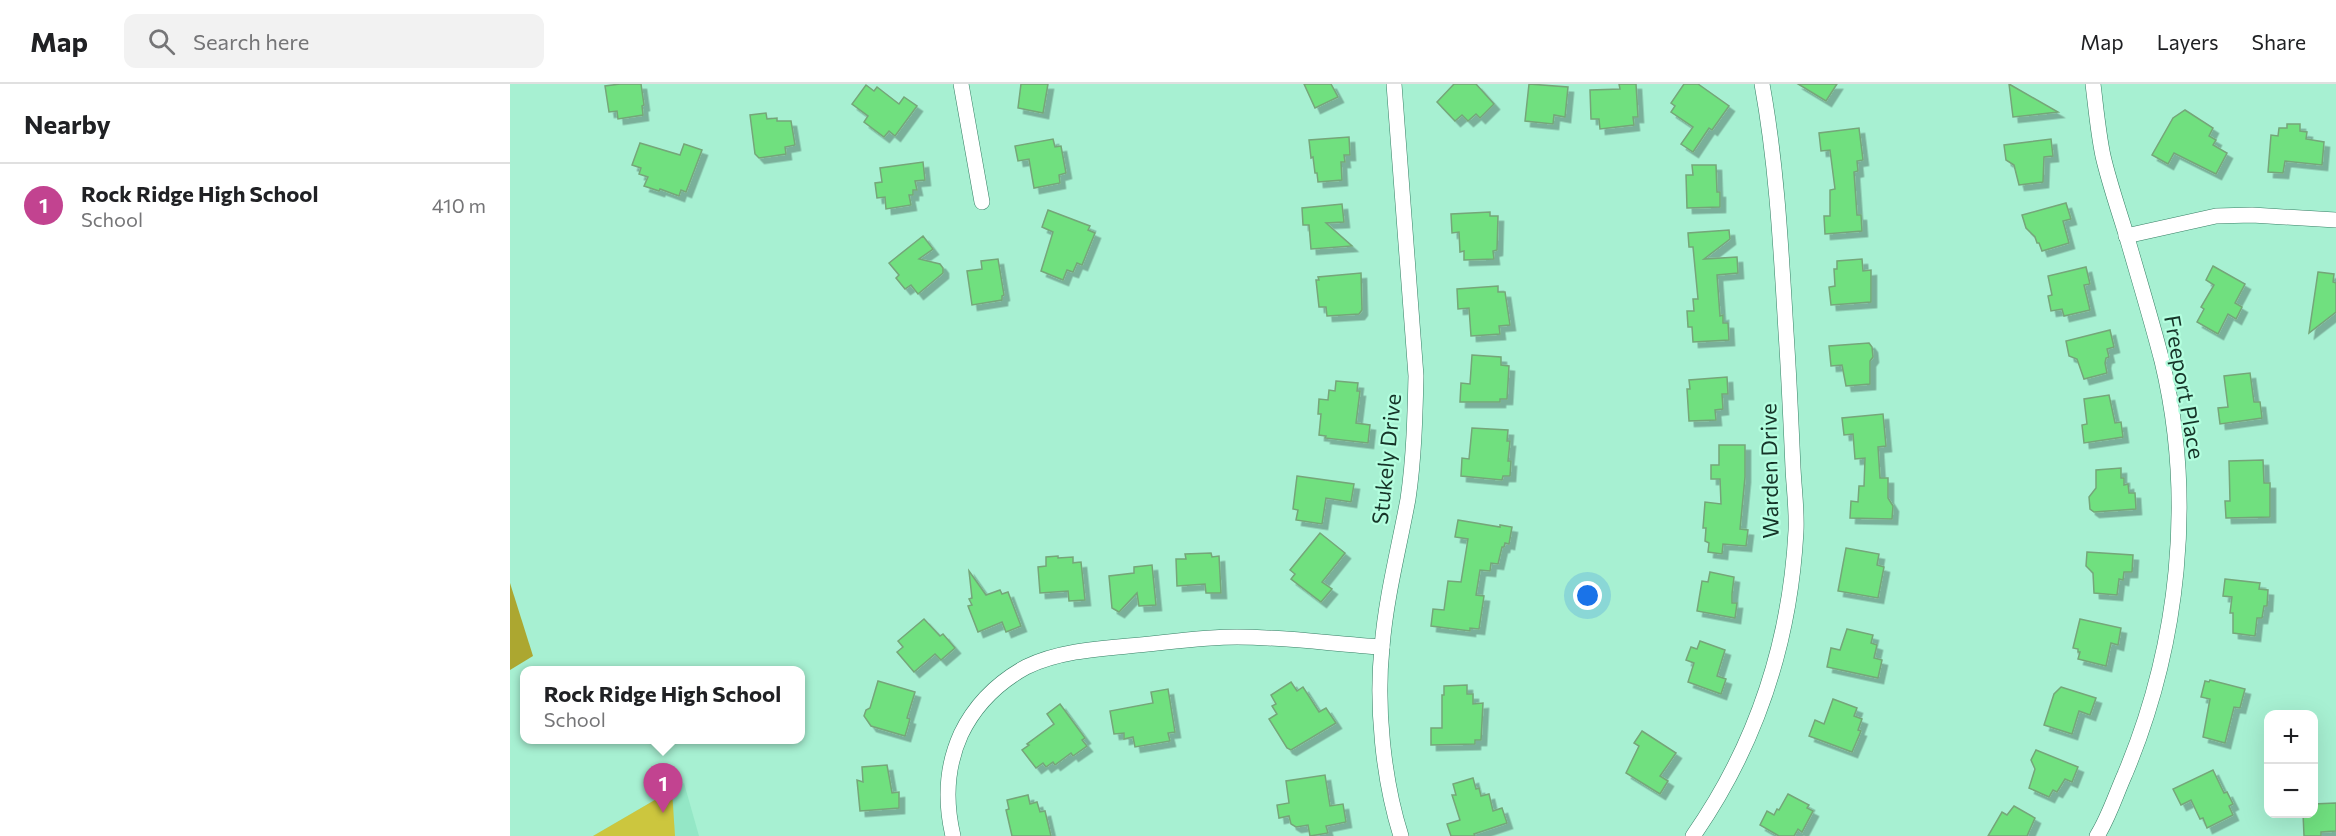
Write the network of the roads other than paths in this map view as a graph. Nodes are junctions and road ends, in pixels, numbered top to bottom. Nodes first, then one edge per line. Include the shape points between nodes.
1 (962, 84) edge
2 (1394, 84) edge
3 (1762, 84) edge
4 (2093, 84) edge
5 (982, 202) dead end
6 (2336, 220) edge
7 (2126, 236) junction
8 (1382, 648) junction
9 (2104, 834) edge
10 (953, 836) edge
11 (1401, 836) edge
12 (1693, 836) edge

1 - 5 street
2 - 8 street, Stukely Drive via 1416,376 1408,496
3 - 12 street, Warden Drive via 1777,181 1796,530 1789,598 1776,665 1734,771
4 - 7 street, Freeport Place via 2104,158
6 - 7 street via 2216,216
7 - 9 street, Freeport Place via 2162,363 2174,435 2179,531 2175,586 2161,663 2141,735
8 - 10 street via 1236,637 1063,654 1028,667 999,684 982,701 958,740 947,792
8 - 11 street, Stukely Drive via 1381,721

